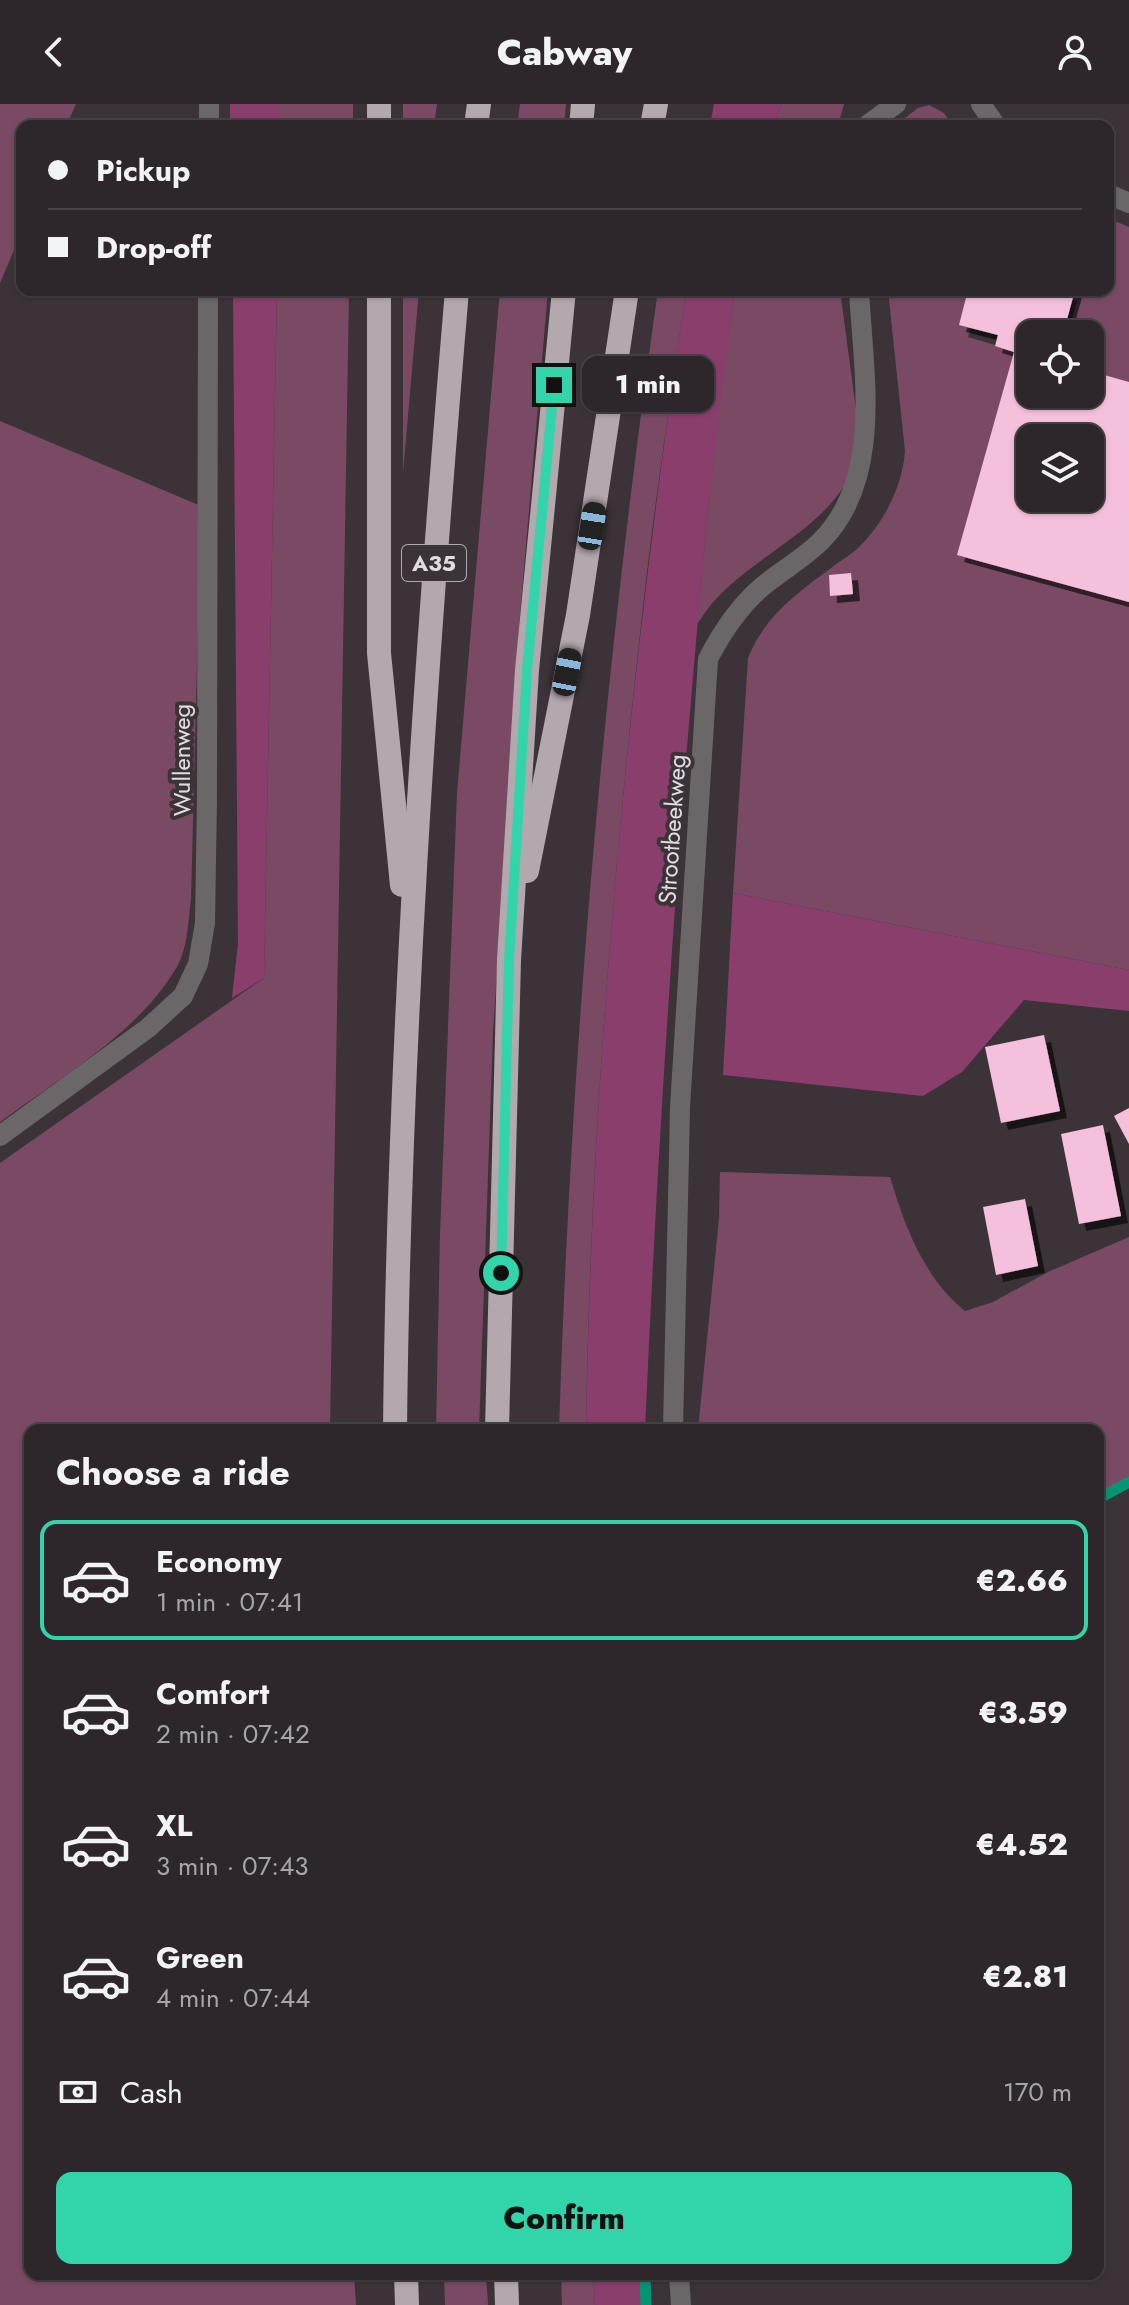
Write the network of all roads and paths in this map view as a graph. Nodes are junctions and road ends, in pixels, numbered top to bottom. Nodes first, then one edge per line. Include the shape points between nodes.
1 (896, 104) edge
2 (874, 120) edge
3 (208, 296) edge
4 (379, 296) edge
5 (456, 296) edge
6 (563, 296) edge
7 (626, 296) edge
8 (859, 296) edge
9 (410, 959) junction
10 (509, 960) junction
11 (0, 1136) edge
12 (395, 1424) edge
13 (497, 1424) edge
14 (673, 1424) edge
15 (406, 2280) edge
16 (506, 2280) edge
17 (679, 2280) edge
18 (407, 2305) edge
19 (507, 2305) edge
20 (681, 2305) edge

1 - 2 street
3 - 11 street, Wullenweg via 207,813 205,923 198,964 183,996 148,1028
4 - 9 highway, A35 via 379,653
5 - 9 highway, A35 via 431,601
6 - 10 highway via 527,670
7 - 10 highway via 578,615
8 - 14 street, Strootbeekweg via 866,440 846,509 821,541 760,589 724,629 708,659 680,1107
9 - 12 highway, A35
10 - 13 highway
15 - 18 highway
16 - 19 highway
17 - 20 street

